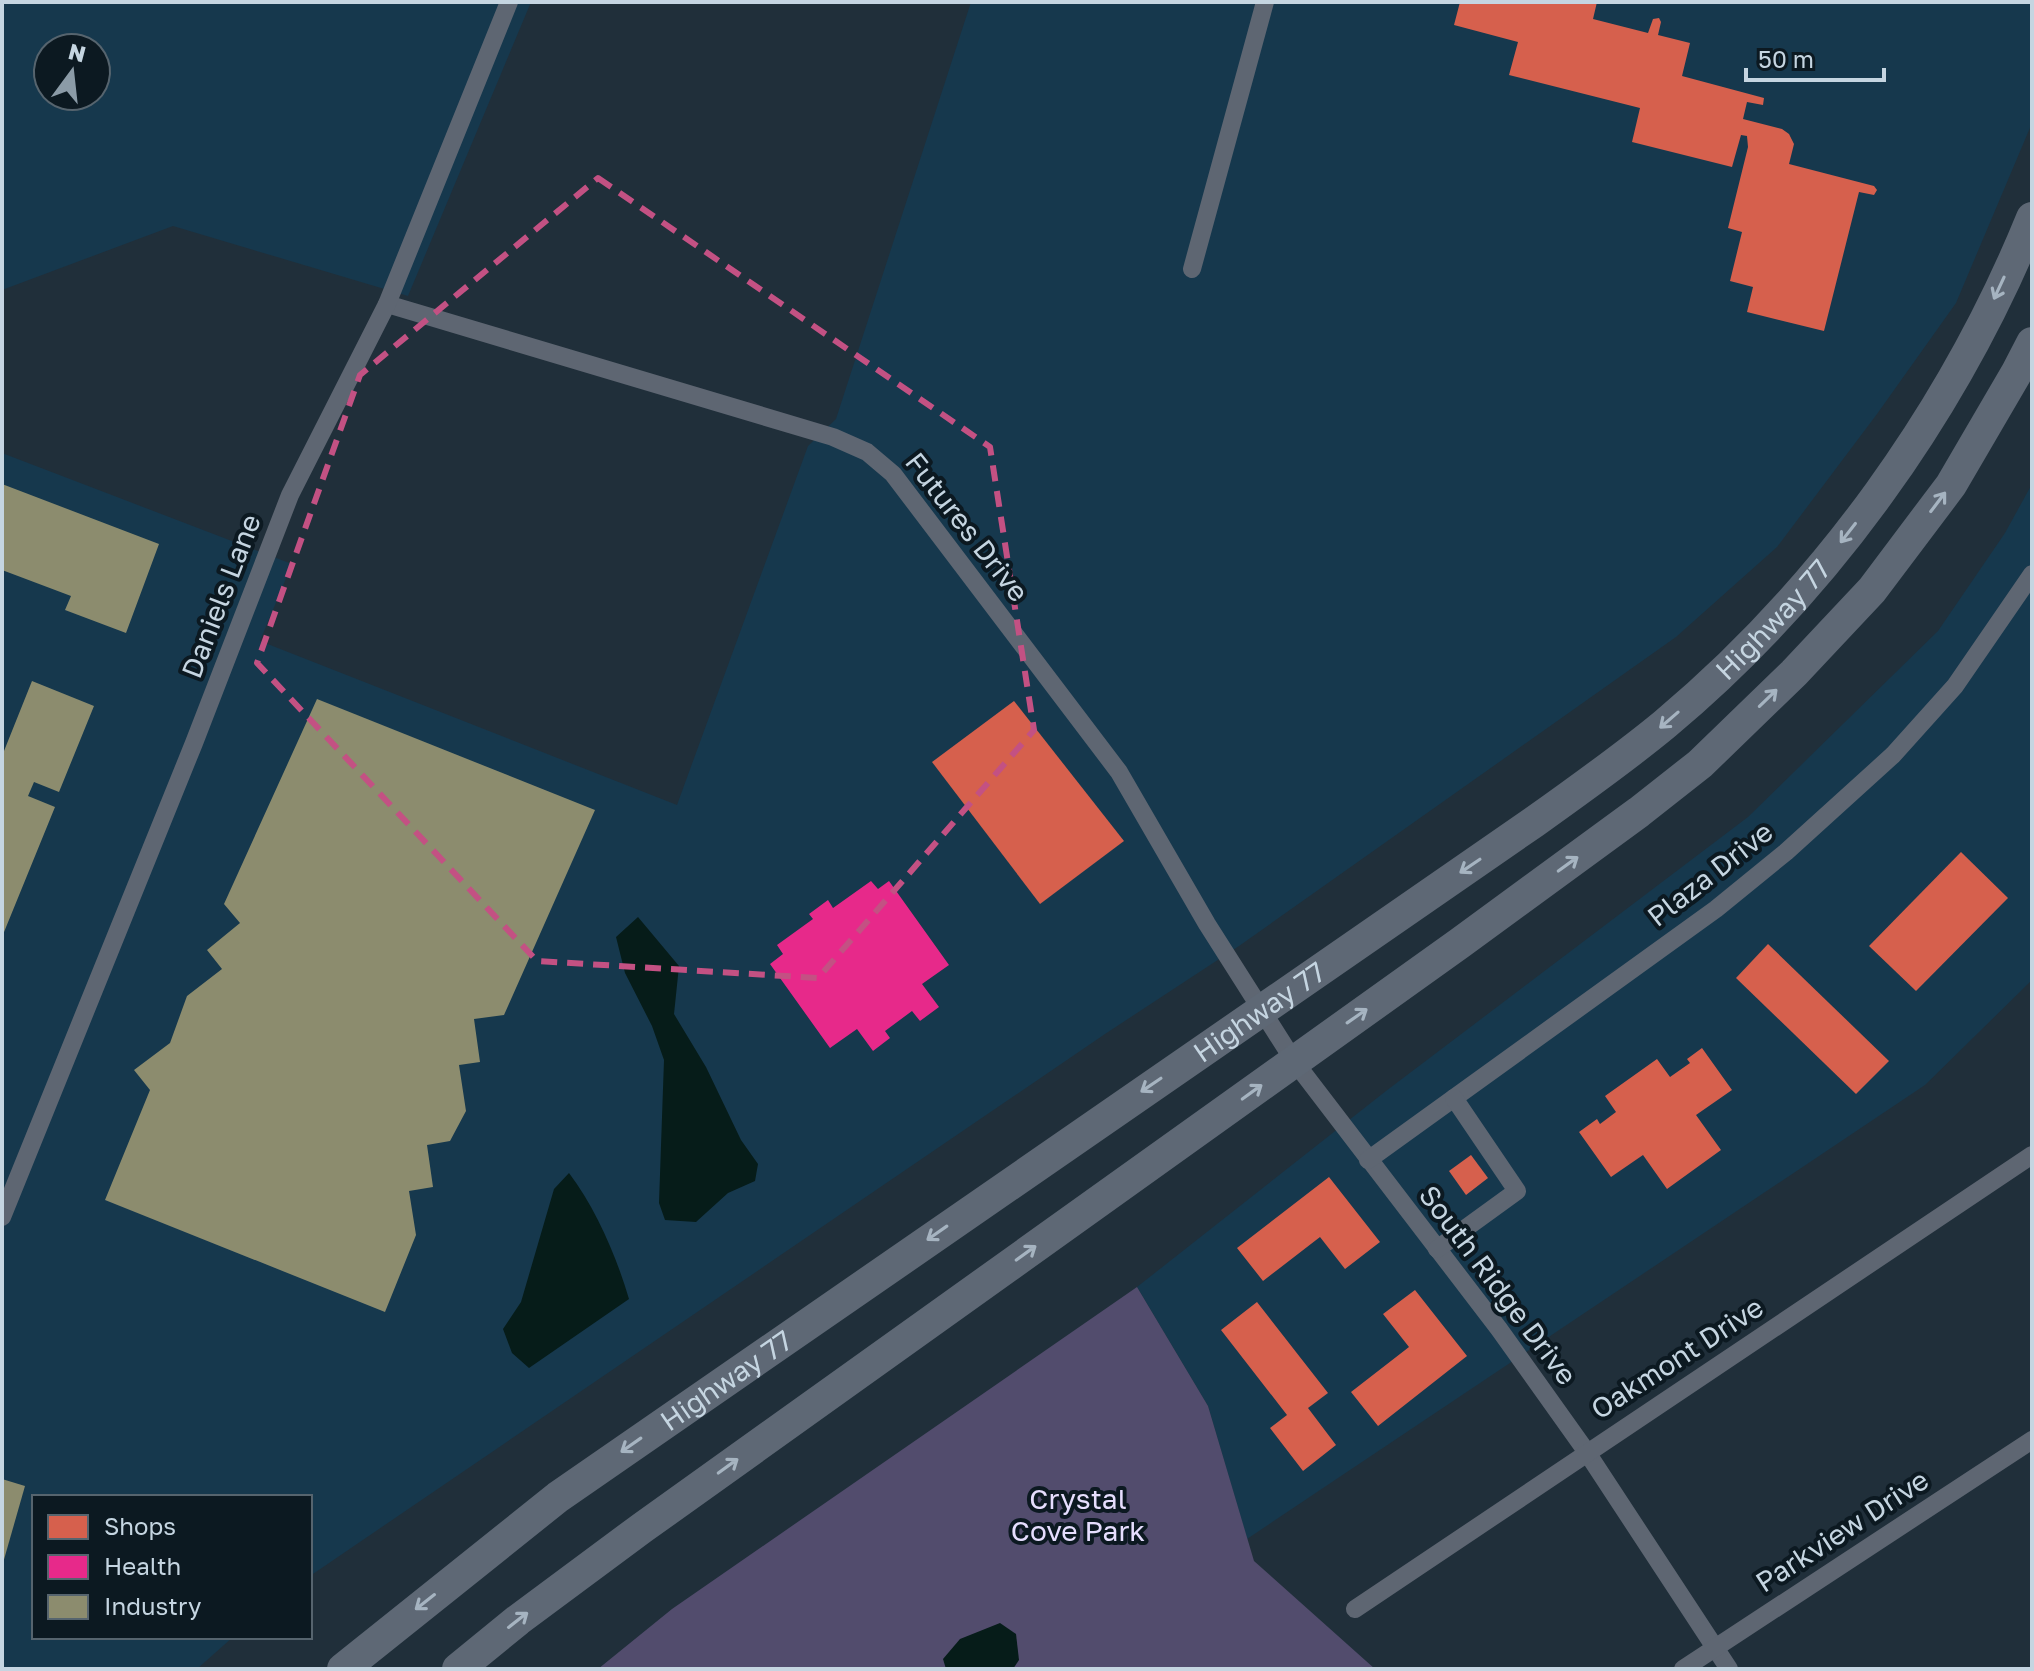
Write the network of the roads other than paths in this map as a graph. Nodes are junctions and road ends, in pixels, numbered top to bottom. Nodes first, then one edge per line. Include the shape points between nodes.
1 (509, 2) edge
2 (1265, 2) edge
3 (2032, 218) edge
4 (1192, 269) dead end
5 (387, 304) junction
6 (2032, 343) edge
7 (2032, 574) edge
8 (1262, 1010) junction
9 (1294, 1061) junction
10 (1454, 1098) junction
11 (2032, 1155) edge
12 (1368, 1160) junction
13 (2, 1217) edge
14 (1437, 1249) junction
15 (2032, 1440) edge
16 (1586, 1451) junction
17 (1355, 1609) dead end
18 (1714, 1648) junction
19 (343, 1669) edge
20 (458, 1669) edge
21 (1683, 1669) edge
22 (1729, 1669) edge

1 - 5 street, Daniels Lane
2 - 4 street
3 -> 8 highway, Highway 77 via 1987,315 1925,426 1795,597 1677,713 1602,773
5 - 8 street, Futures Drive via 833,437 883,464 1119,772
5 - 13 street, Daniels Lane via 290,495
9 -> 6 highway, Highway 77 via 1639,812 1700,764 1784,683 1872,590 1951,485
7 - 10 street, Plaza Drive via 1955,686 1893,755 1716,909
8 - 9 street, Futures Drive
8 -> 19 highway, Highway 77 via 570,1488
9 - 12 street, South Ridge Drive
20 -> 9 highway, Highway 77 via 642,1528
10 - 12 street, Plaza Drive
10 - 14 street via 1517,1191
11 - 16 street, Oakmont Drive
12 - 14 street, South Ridge Drive
14 - 16 street, South Ridge Drive
15 - 18 street, Parkview Drive
16 - 17 street, Oakmont Drive
16 - 18 street, South Ridge Drive
18 - 21 street, Parkview Drive
18 - 22 street, South Ridge Drive

